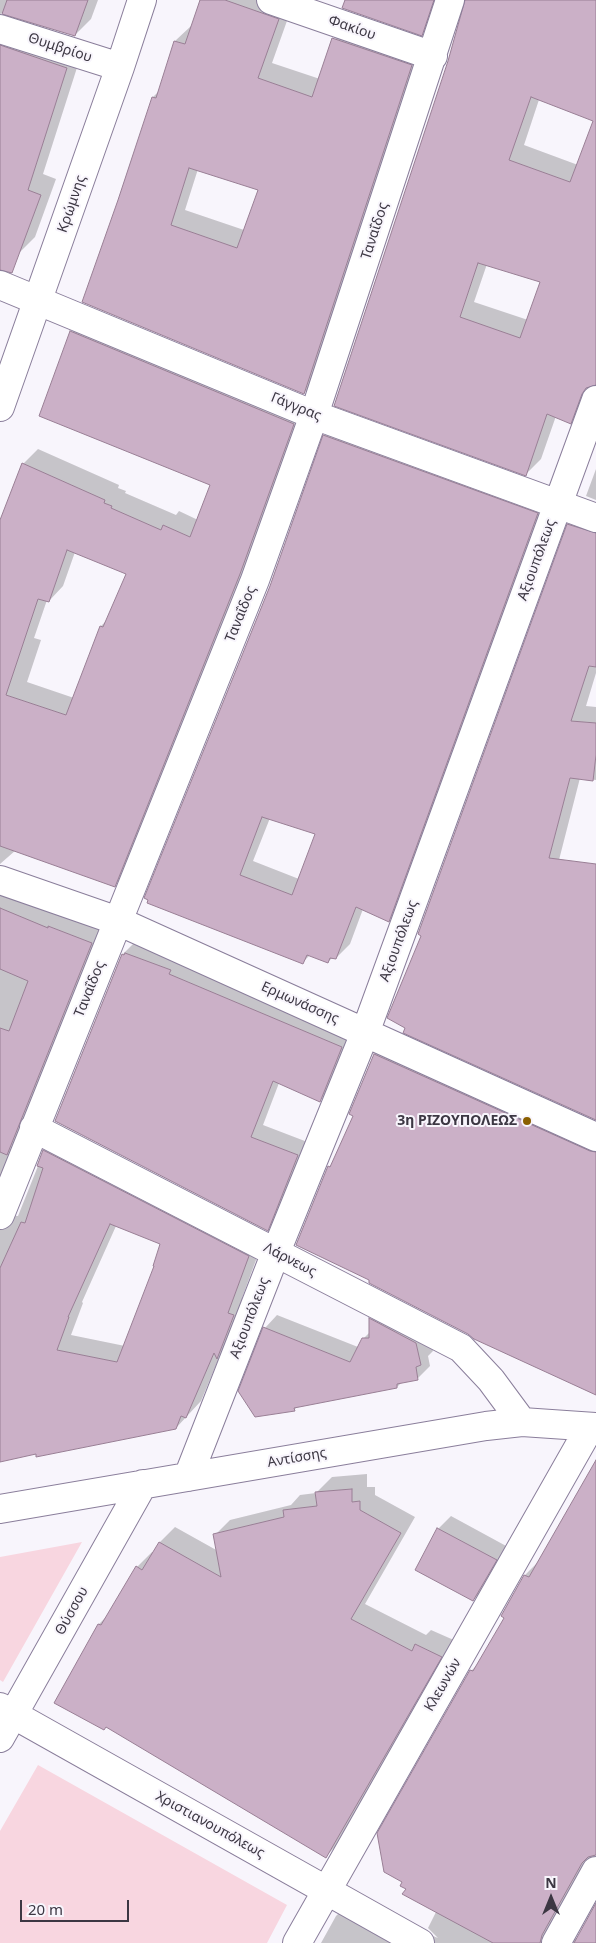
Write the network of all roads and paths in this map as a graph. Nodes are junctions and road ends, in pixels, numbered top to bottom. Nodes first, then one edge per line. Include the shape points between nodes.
1 (142, 0) edge
2 (271, 0) edge
3 (450, 0) edge
4 (0, 28) edge
5 (433, 56) junction
6 (120, 66) junction
7 (0, 285) edge
8 (38, 300) junction
9 (596, 400) edge
10 (0, 407) edge
11 (314, 415) junction
12 (558, 504) junction
13 (596, 518) edge
14 (0, 880) edge
15 (118, 921) junction
16 (366, 1033) junction
17 (34, 1128) junction
18 (596, 1137) edge
19 (0, 1215) edge
20 (276, 1252) junction
21 (522, 1422) junction
22 (593, 1427) edge
23 (188, 1477) junction
24 (143, 1484) junction
25 (0, 1509) edge
26 (7, 1710) edge
27 (0, 1738) edge
28 (596, 1871) edge
29 (326, 1890) junction
30 (297, 1943) edge
31 (420, 1943) edge
32 (556, 1943) edge

1 - 6 street, Κρώμνης
2 - 5 street, Φακίου
3 - 5 street, Ταναΐδος
4 - 6 street, Θυμβρίου
5 - 11 street, Ταναΐδος
6 - 8 street, Κρώμνης
7 - 8 street, Γάγγρας
8 - 10 street, Κρώμνης
8 - 11 street, Γάγγρας
9 - 12 street, Αξιουπόλεως
11 - 12 street, Γάγγρας
11 - 15 street, Ταναΐδος via 255,580
12 - 13 street, Γάγγρας
12 - 16 street, Αξιουπόλεως
14 - 15 street, Ερμωνάσσης
15 - 16 street, Ερμωνάσσης
15 - 17 street, Ταναΐδος
16 - 18 street, Ερμωνάσσης
16 - 20 street, Αξιουπόλεως
17 - 19 street, Ταναΐδος
17 - 20 street, Λάρνεως
20 - 21 street, Λάρνεως via 461,1348 491,1380
20 - 23 street, Αξιουπόλεως
21 - 22 street, Αντίσσης
21 - 23 street, Αντίσσης
22 - 29 street, Κλεωνών
23 - 24 street, Αντίσσης
24 - 25 street, Αντίσσης
24 - 26 street, Θύσσου
26 - 27 street, Θύσσου
26 - 29 street, Χριστιανουπόλεως
28 - 32 street
29 - 30 street, Κλεωνών
29 - 31 street, Χριστιανουπόλεως

